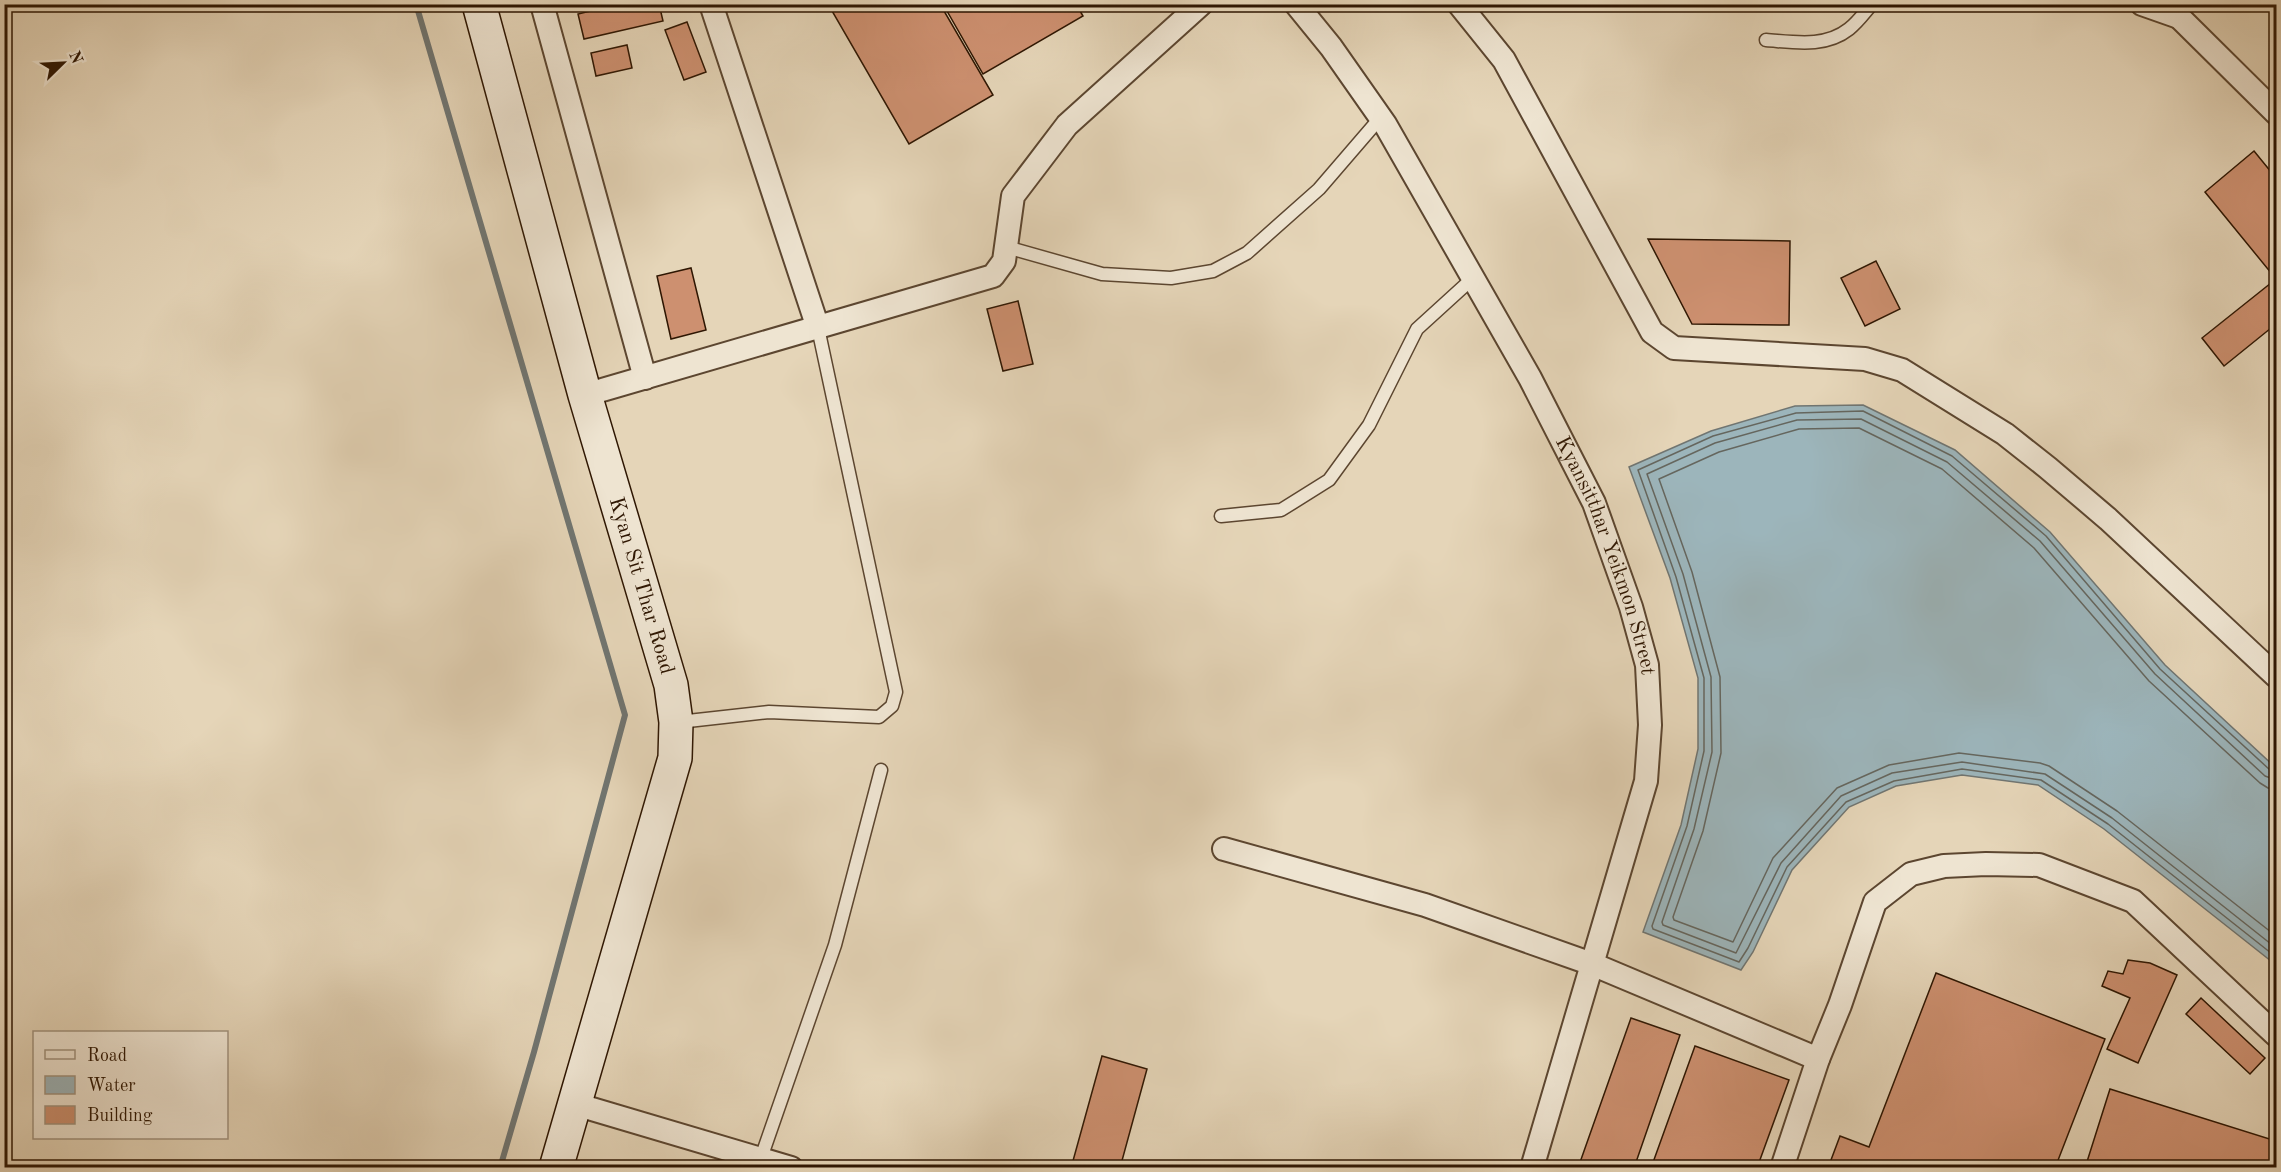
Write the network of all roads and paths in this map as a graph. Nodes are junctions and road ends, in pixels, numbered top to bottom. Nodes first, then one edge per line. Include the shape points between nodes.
1 (479, 4) edge
2 (542, 4) edge
3 (711, 4) edge
4 (1201, 4) edge
5 (1296, 4) edge
6 (1459, 4) edge
7 (1872, 4) edge
8 (2142, 4) edge
9 (2174, 11) edge
10 (1766, 40) dead end
11 (2277, 113) edge
12 (1381, 117) junction
13 (1006, 247) junction
14 (1473, 278) junction
15 (818, 328) junction
16 (645, 378) junction
17 (585, 395) junction
18 (1221, 516) dead end
19 (2277, 676) edge
20 (676, 722) junction
21 (881, 770) dead end
22 (1224, 849) dead end
23 (1592, 964) junction
24 (2277, 1035) edge
25 (1818, 1059) junction
26 (575, 1104) junction
27 (761, 1158) junction
28 (556, 1167) edge
29 (791, 1167) edge
30 (1532, 1167) edge
31 (1782, 1167) edge

1 - 17 main road, Kyan Sit Thar Road
2 - 16 street
3 - 15 street
4 - 13 street via 1066,125 1013,196
5 - 12 street, Kyansitthar Yeikmon Street
6 - 19 street via 1504,60 1652,332 1674,348 1865,359 1902,370 2005,434 2048,468
7 - 10 lane via 1848,29 1830,39 1808,43
8 - 9 street
9 - 11 street
12 - 13 lane via 1319,189 1247,253 1212,271 1171,278 1102,273
12 - 14 street, Kyansitthar Yeikmon Street
13 - 15 street via 1004,261 993,276
14 - 18 lane via 1417,329 1369,425 1329,480 1281,510
14 - 23 street, Kyansitthar Yeikmon Street via 1594,503 1647,665 1650,725 1646,781
15 - 16 street
15 - 20 lane via 896,692 892,706 879,717 769,712
16 - 17 street
17 - 20 main road, Kyan Sit Thar Road via 671,685
20 - 26 main road, Kyan Sit Thar Road via 675,758
21 - 27 lane via 835,945
22 - 23 street via 1425,905
23 - 25 street
23 - 30 street, Kyansitthar Yeikmon Street
24 - 25 street via 2133,901 2039,865 1954,865 1911,874 1875,902
25 - 31 street
26 - 27 street
26 - 28 main road, Kyan Sit Thar Road
27 - 29 street

